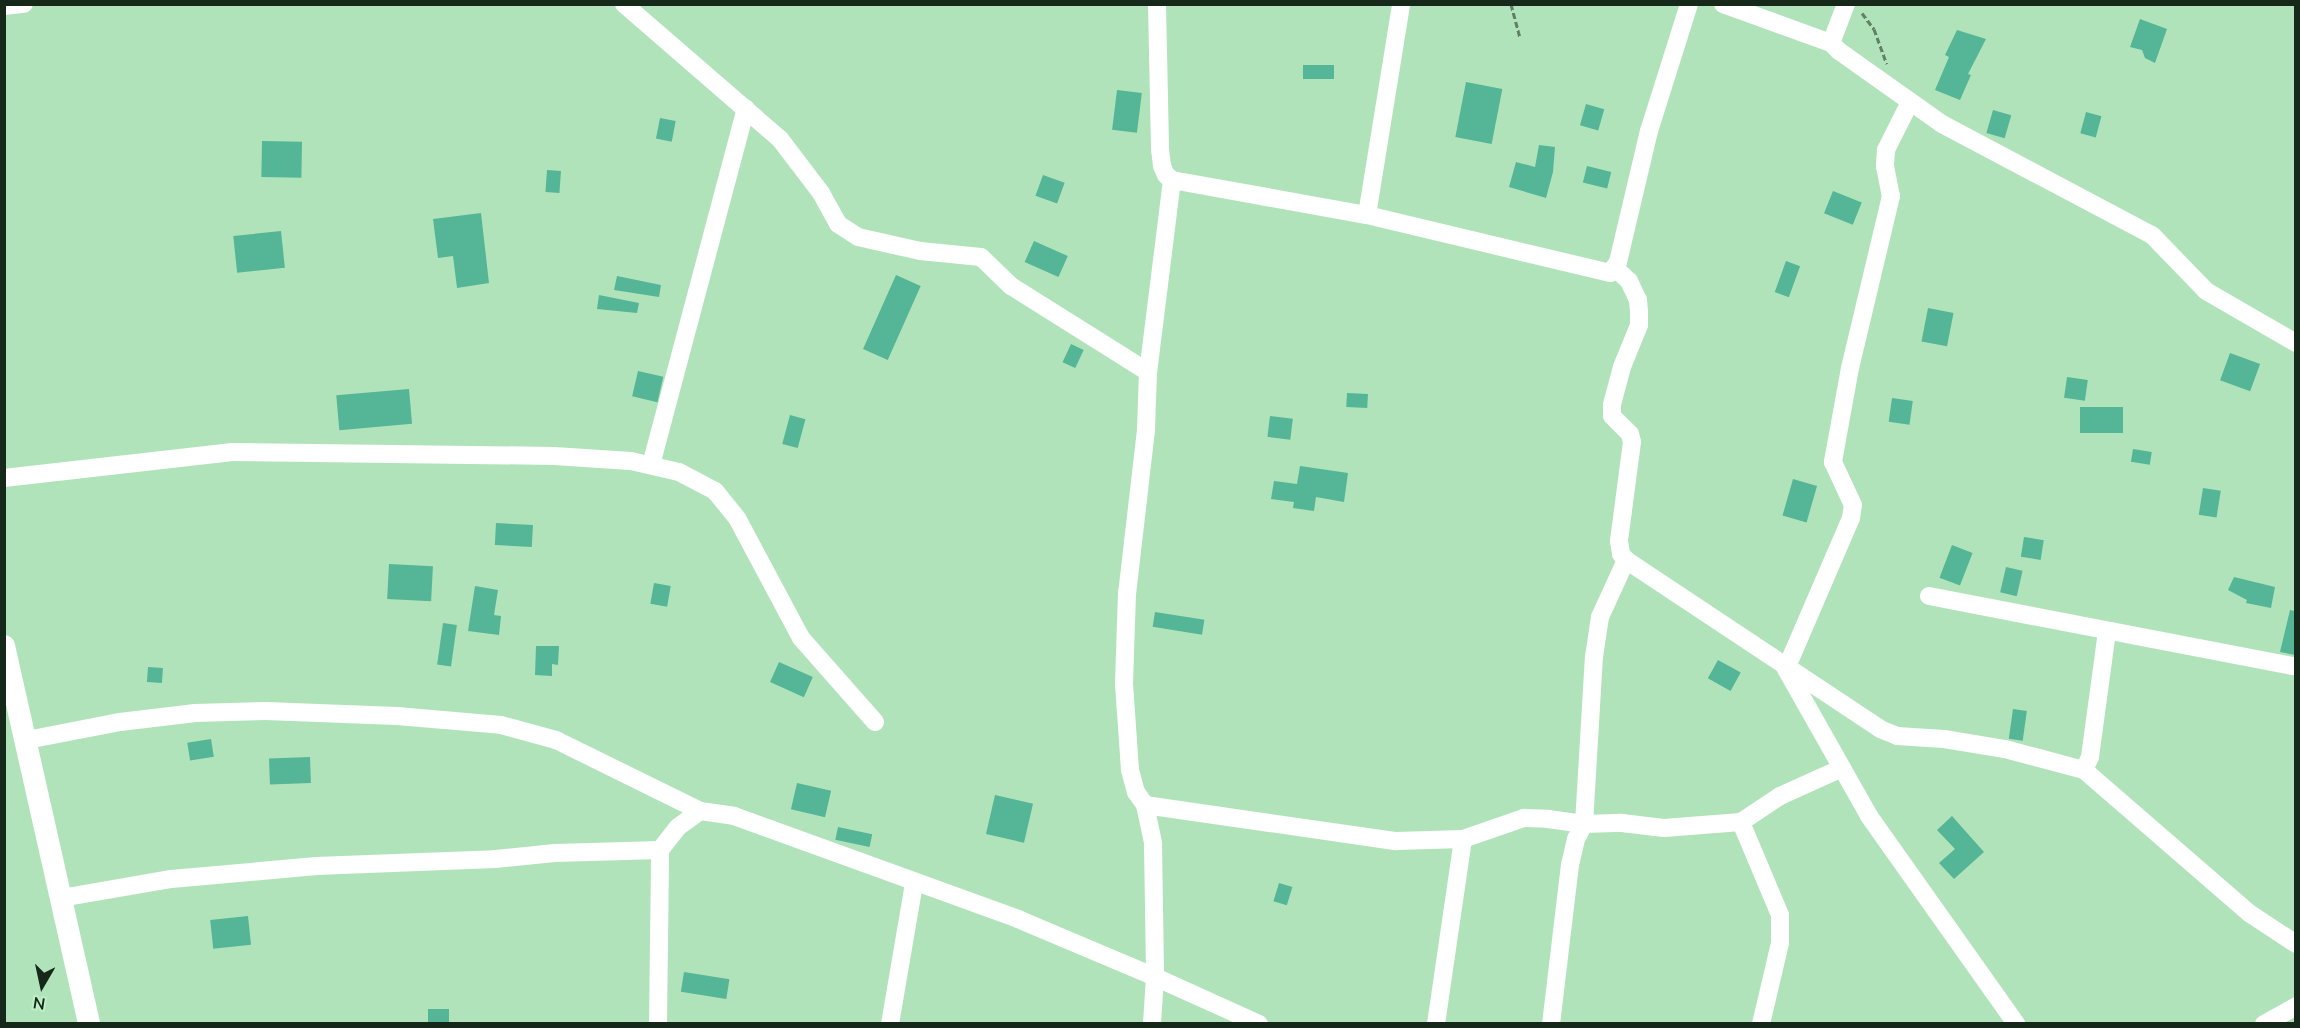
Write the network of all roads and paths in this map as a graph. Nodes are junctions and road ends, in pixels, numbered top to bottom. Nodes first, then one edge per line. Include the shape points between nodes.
1 (24, 4) edge
2 (624, 4) edge
3 (1157, 4) edge
4 (1401, 4) edge
5 (1511, 4) edge
6 (1689, 4) edge
7 (1723, 4) edge
8 (1846, 4) edge
9 (1856, 4) edge
10 (4, 6) edge
11 (1520, 38) dead end
12 (1831, 43) junction
13 (1905, 98) junction
14 (746, 108) junction
15 (1172, 180) junction
16 (1367, 215) junction
17 (1615, 268) junction
18 (2295, 343) edge
19 (1148, 372) junction
20 (651, 465) junction
21 (4, 478) edge
22 (1626, 560) junction
23 (1929, 596) dead end
24 (2108, 631) junction
25 (4, 646) edge
26 (2295, 667) edge
27 (1786, 669) junction
28 (875, 722) dead end
29 (27, 740) junction
30 (1842, 768) junction
31 (2084, 770) junction
32 (1145, 805) junction
33 (700, 811) junction
34 (1741, 822) junction
35 (1584, 824) junction
36 (1463, 838) junction
37 (660, 850) junction
38 (914, 883) junction
39 (61, 898) junction
40 (2295, 944) edge
41 (1155, 977) junction
42 (2295, 1006) edge
43 (89, 1023) edge
44 (658, 1023) edge
45 (890, 1023) edge
46 (1152, 1023) edge
47 (1260, 1023) edge
48 (1436, 1023) edge
49 (1551, 1023) edge
50 (1761, 1023) edge
51 (2016, 1023) edge
52 (2264, 1023) edge

1 - 10 street
2 - 14 street
3 - 15 street via 1160,149 1162,166
4 - 16 street
5 - 11 path
6 - 17 street via 1649,130
7 - 12 street
8 - 12 street
9 - 13 path via 1874,30
12 - 13 street
13 - 18 street via 1942,124 2152,236 2206,291
13 - 27 street via 1886,150 1891,196 1850,368 1833,462 1853,506 1851,518
14 - 19 street via 780,140 821,193 838,224 858,237 920,251 981,257 1011,286
14 - 20 street
15 - 16 street
15 - 19 street
16 - 17 street via 1610,273
17 - 22 street via 1629,281 1639,312 1612,405 1612,416 1630,434 1632,442 1619,541
19 - 32 street via 1146,430 1127,593 1124,684 1130,770 1136,792
20 - 21 street via 554,456 233,452
20 - 28 street via 679,472 715,491 738,518 801,638
22 - 27 street
22 - 35 street via 1600,617 1590,691
23 - 24 street
24 - 26 street
24 - 31 street via 2090,758
25 - 29 street
27 - 30 street
27 - 31 street via 1897,736 1975,743
29 - 33 street via 120,722 195,713 350,714 501,724 556,740
29 - 39 street
30 - 34 street via 1780,796
30 - 51 street via 1869,816
31 - 40 street via 2249,913
32 - 36 street via 1396,841
32 - 41 street via 1153,844
33 - 37 street via 678,827
33 - 38 street via 734,816
34 - 35 street via 1664,828 1622,822
34 - 50 street via 1780,915 1780,943
35 - 36 street via 1524,818
35 - 49 street via 1570,865
36 - 48 street
37 - 39 street via 316,866 171,879
37 - 44 street
38 - 41 street via 1018,919
38 - 45 street
39 - 43 street
41 - 46 street
41 - 47 street
42 - 52 street

